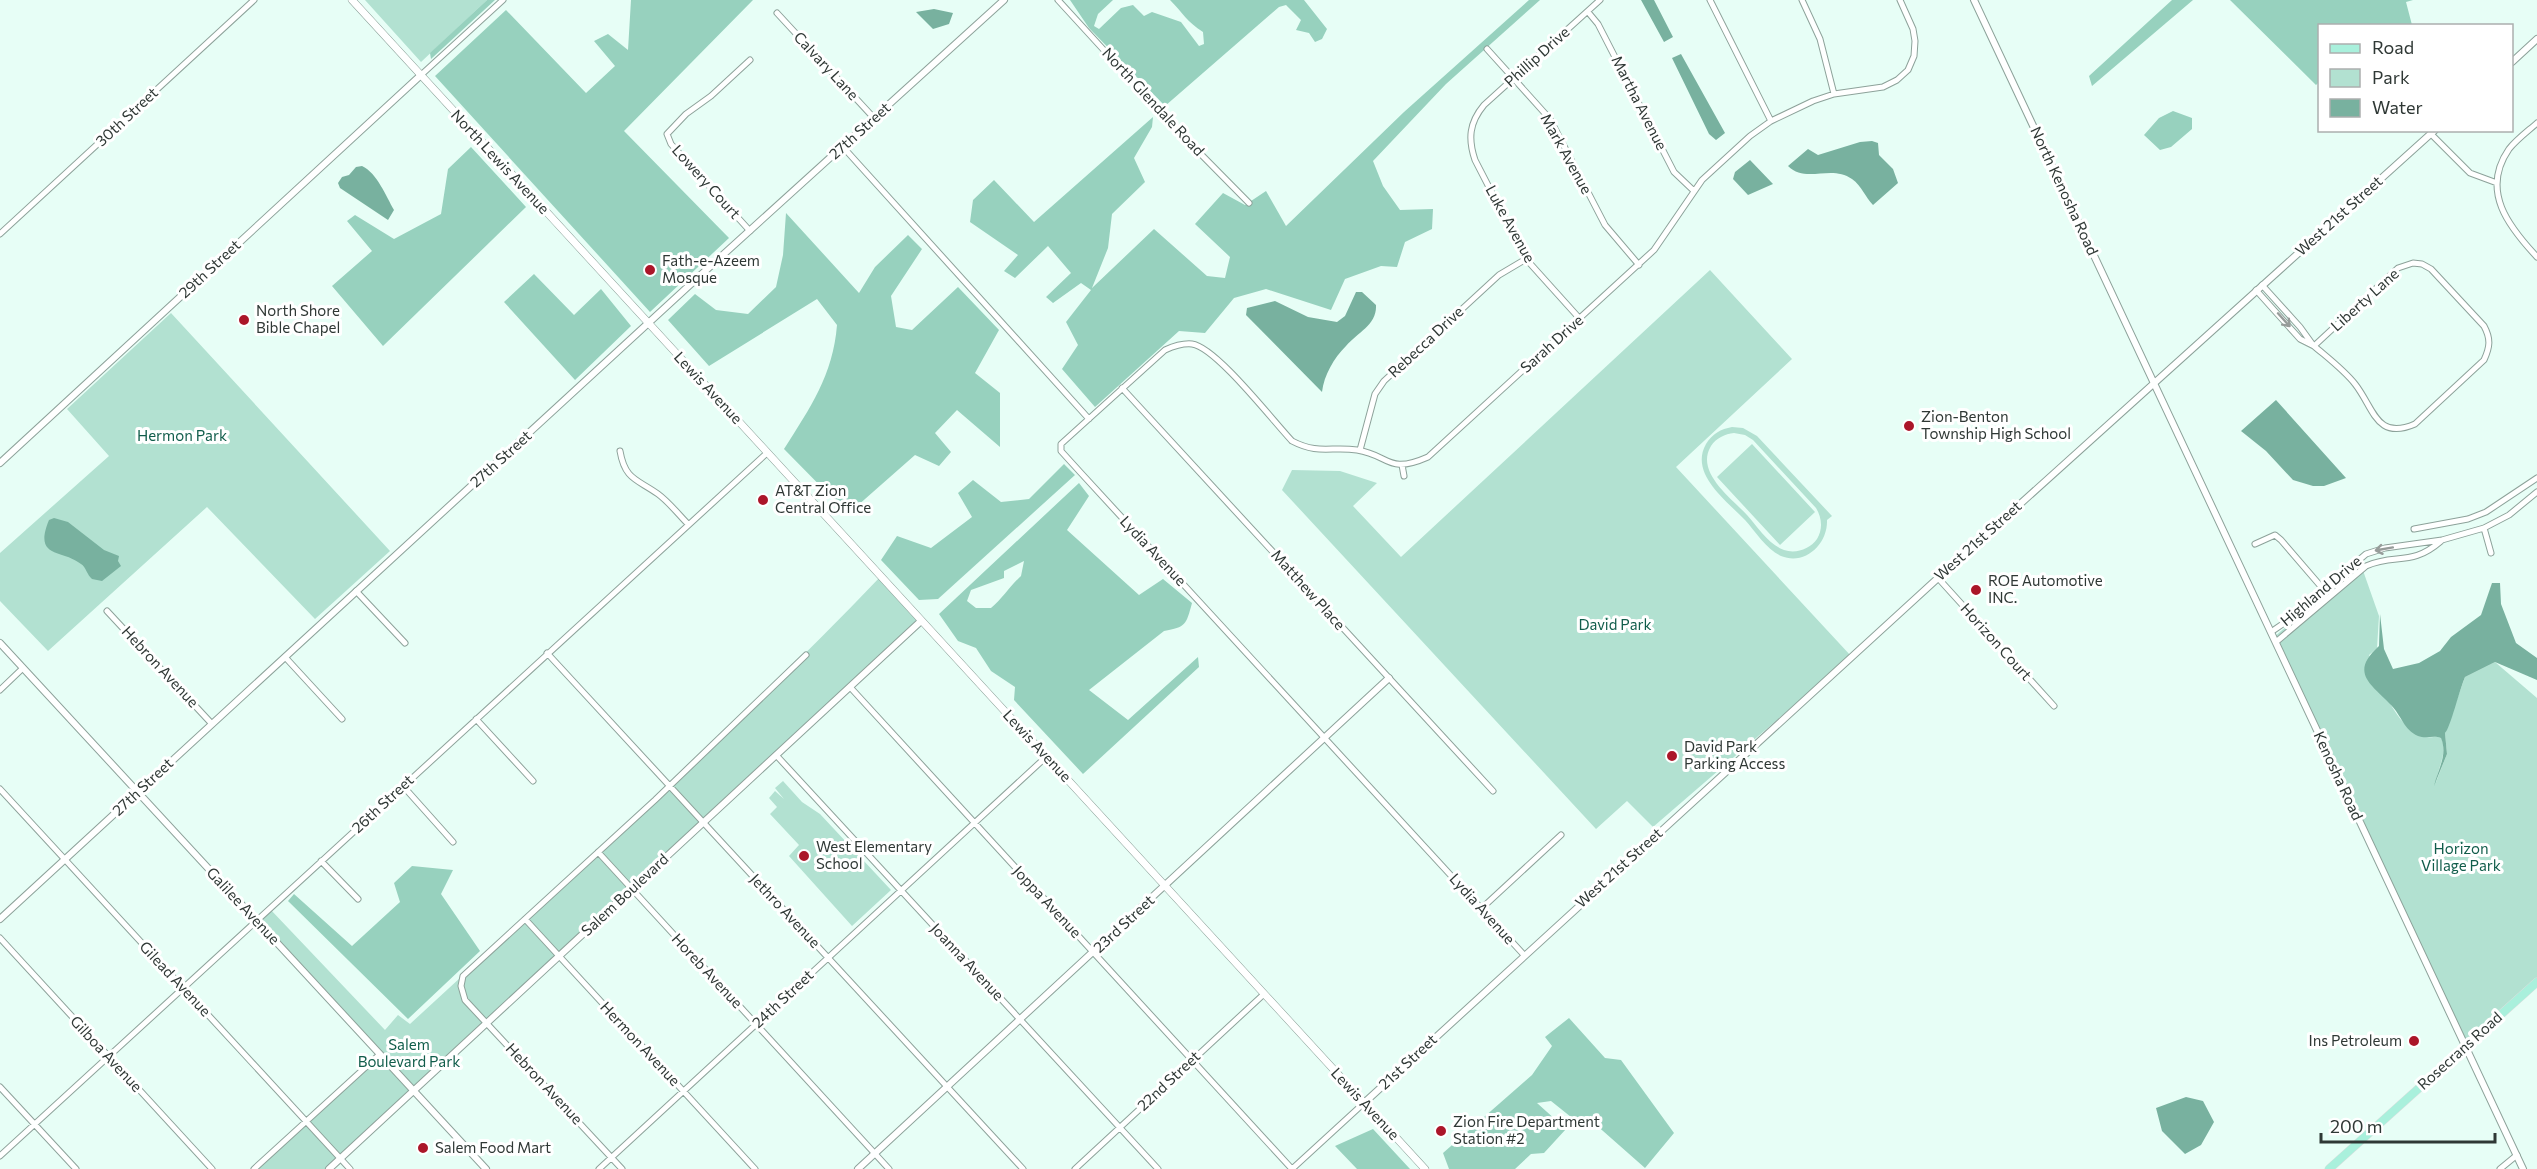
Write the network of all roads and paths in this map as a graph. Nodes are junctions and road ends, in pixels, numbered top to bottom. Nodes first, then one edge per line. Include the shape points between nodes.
1 (254, 0) edge
2 (352, 0) edge
3 (503, 0) edge
4 (1004, 0) edge
5 (1058, 0) edge
6 (1600, 0) edge
7 (1710, 0) edge
8 (1802, 0) edge
9 (1900, 0) edge
10 (1974, 0) edge
11 (1588, 12) junction
12 (777, 13) dead end
13 (2537, 39) edge
14 (1487, 49) dead end
15 (750, 60) dead end
16 (2513, 60) edge
17 (421, 75) junction
18 (1512, 78) junction
19 (1834, 94) junction
20 (1475, 116) joint
21 (874, 118) junction
22 (1771, 121) junction
23 (2537, 124) edge
24 (2433, 132) edge
25 (843, 147) junction
26 (2497, 183) junction
27 (1694, 191) junction
28 (1249, 203) dead end
29 (750, 231) junction
30 (0, 234) edge
31 (2537, 257) edge
32 (1526, 259) junction
33 (1639, 265) junction
34 (2259, 288) junction
35 (1580, 319) junction
36 (649, 324) junction
37 (2314, 346) junction
38 (2154, 382) junction
39 (1122, 388) junction
40 (1089, 418) junction
41 (1360, 450) junction
42 (620, 451) dead end
43 (767, 453) junction
44 (0, 463) edge
45 (1402, 465) junction
46 (1404, 476) dead end
47 (2537, 478) edge
48 (2537, 492) edge
49 (2510, 496) junction
50 (2519, 507) junction
51 (688, 524) junction
52 (2484, 528) junction
53 (2414, 529) dead end
54 (2442, 540) junction
55 (2255, 544) dead end
56 (2491, 553) dead end
57 (1938, 578) junction
58 (2324, 590) junction
59 (356, 591) junction
60 (107, 610) dead end
61 (921, 621) junction
62 (2271, 632) junction
63 (2276, 642) junction
64 (0, 643) edge
65 (405, 643) dead end
66 (548, 653) junction
67 (806, 655) dead end
68 (285, 657) junction
69 (24, 668) junction
70 (1389, 678) junction
71 (850, 687) junction
72 (0, 690) edge
73 (2055, 706) dead end
74 (342, 719) dead end
75 (476, 719) junction
76 (212, 724) junction
77 (1325, 737) junction
78 (776, 755) junction
79 (1046, 757) junction
80 (533, 781) dead end
81 (403, 786) junction
82 (668, 786) junction
83 (0, 789) edge
84 (1493, 791) dead end
85 (138, 792) junction
86 (703, 822) junction
87 (975, 823) junction
88 (1562, 835) dead end
89 (453, 842) dead end
90 (597, 852) junction
91 (64, 860) junction
92 (321, 861) junction
93 (1165, 886) junction
94 (631, 889) junction
95 (901, 890) junction
96 (357, 899) dead end
97 (1482, 908) junction
98 (0, 919) edge
99 (525, 919) junction
100 (256, 920) junction
101 (0, 938) edge
102 (1093, 952) junction
103 (1524, 955) junction
104 (559, 956) junction
105 (828, 958) junction
106 (2537, 982) edge
107 (183, 988) junction
108 (1264, 994) junction
109 (1020, 1019) junction
110 (487, 1023) junction
111 (756, 1024) junction
112 (2464, 1048) junction
113 (380, 1054) junction
114 (108, 1056) junction
115 (1192, 1060) junction
116 (0, 1087) edge
117 (947, 1087) junction
118 (414, 1091) junction
119 (683, 1091) junction
120 (1364, 1103) junction
121 (306, 1121) junction
122 (34, 1124) junction
123 (1119, 1127) junction
124 (875, 1153) junction
125 (2517, 1155) junction
126 (0, 1156) edge
127 (611, 1158) junction
128 (340, 1159) junction
129 (76, 1169) edge
130 (212, 1169) edge
131 (254, 1169) edge
132 (329, 1169) edge
133 (350, 1169) edge
134 (486, 1169) edge
135 (599, 1169) edge
136 (622, 1169) edge
137 (754, 1169) edge
138 (858, 1169) edge
139 (889, 1169) edge
140 (1023, 1169) edge
141 (1075, 1169) edge
142 (1158, 1169) edge
143 (1292, 1169) edge
144 (1425, 1169) edge
145 (2329, 1169) edge
146 (2500, 1169) edge
147 (2523, 1169) edge

1 - 30 street, 30th Street
2 - 17 main road, North Lewis Avenue
3 - 17 street
4 - 21 street, 27th Street
5 - 28 street, North Glendale Road
6 - 11 street, Phillip Drive
7 - 22 street
8 - 19 street via 1820,39
9 - 19 street, Sarah Drive via 1914,29 1914,56 1908,70 1883,87
10 - 38 street, North Kenosha Road
11 - 18 street, Phillip Drive
11 - 27 street, Martha Avenue via 1598,24 1674,172
12 - 21 street, Calvary Lane
13 - 16 street
14 - 18 street, Mark Avenue
15 - 29 street, Lowery Court via 668,134 671,144
17 - 36 main road, North Lewis Avenue
17 - 44 street, 29th Street
18 - 20 street, Phillip Drive
18 - 33 street, Mark Avenue via 1550,119 1605,225
19 - 22 street, Sarah Drive
20 - 32 street, Luke Avenue via 1470,145
21 - 25 street, 27th Street
22 - 27 street, Sarah Drive via 1725,156
23 - 26 street via 2508,151
24 - 26 street via 2470,173
24 - 34 street, West 21st Street
25 - 29 street, 27th Street
25 - 40 street
26 - 31 street via 2506,220
27 - 33 street, Sarah Drive via 1667,234
29 - 36 street, 27th Street
32 - 35 street, Luke Avenue
32 - 41 street, Rebecca Drive via 1499,275 1384,381 1375,394
33 - 35 street, Sarah Drive
34 - 37 street, Liberty Lane via 2300,339
34 - 38 street, West 21st Street
35 - 45 street, Sarah Drive via 1428,458
36 - 43 main road, Lewis Avenue
36 - 59 street, 27th Street
37 - 37 street, Liberty Lane via 2356,384 2378,422 2389,429 2415,424 2484,360 2490,349 2484,326 2431,269 2413,263 2398,268
38 - 57 street, West 21st Street
38 - 62 street, Kenosha Road
39 - 40 street, Lydia Avenue
39 - 41 street via 1165,350 1178,344 1192,344 1213,354 1292,441 1308,449
39 - 70 street, Matthew Place
40 - 77 street, Lydia Avenue via 1061,444 1061,451
41 - 45 street via 1390,464
42 - 51 street via 623,468 633,479 659,494
43 - 51 street, 26th Street
43 - 61 main road, Lewis Avenue
45 - 46 street
47 - 49 street
48 - 50 street, Highland Drive
49 - 50 street
49 - 53 street via 2468,519
50 - 52 street, Highland Drive
51 - 66 street, 26th Street
52 - 54 street, Highland Drive
52 - 56 street
54 -> 58 street, Highland Drive via 2366,554
54 - 63 street, Highland Drive via 2419,556 2366,566
55 - 58 street via 2275,536
57 - 73 street, Horizon Court
57 - 103 street, West 21st Street
58 - 62 street, Highland Drive
59 - 65 street
59 - 68 street, 27th Street
60 - 76 street, Hebron Avenue
61 - 71 street, Salem Boulevard
61 - 79 main road, Lewis Avenue
62 - 63 street, Kenosha Road
63 - 112 street, Kenosha Road
64 - 69 street, Galilee Avenue
66 - 75 street, 26th Street
66 - 82 street, Jethro Avenue
67 - 82 street
68 - 74 street
68 - 76 street, 27th Street
69 - 72 street
69 - 85 street, Galilee Avenue
70 - 77 street, 23rd Street
70 - 84 street, Matthew Place
71 - 78 street, Salem Boulevard
71 - 87 street, Joppa Avenue
75 - 80 street
75 - 81 street, 26th Street
76 - 85 street, 27th Street
77 - 93 street, 23rd Street
77 - 97 street, Lydia Avenue
78 - 86 street, Salem Boulevard
78 - 95 street, Joanna Avenue
79 - 87 street, 24th Street
79 - 93 main road, Lewis Avenue
81 - 89 street
81 - 92 street, 26th Street
82 - 86 street, Jethro Avenue
82 - 90 street
83 - 91 street, Gilead Avenue
85 - 91 street, 27th Street
85 - 100 street, Galilee Avenue
86 - 94 street, Salem Boulevard
86 - 105 street, Jethro Avenue
87 - 95 street, 24th Street
87 - 102 street, Joppa Avenue
88 - 97 street
90 - 94 street, Horeb Avenue
90 - 99 street
91 - 98 street, 27th Street
91 - 107 street, Gilead Avenue
92 - 96 street
92 - 100 street, 26th Street
93 - 102 street, 23rd Street
93 - 108 main road, Lewis Avenue
94 - 104 street, Salem Boulevard
94 - 111 street, Horeb Avenue
95 - 105 street, 24th Street
95 - 109 street, Joanna Avenue
97 - 103 street, Lydia Avenue
99 - 104 street, Hermon Avenue
99 - 110 street, Hebron Avenue via 463,976 465,1000
100 - 107 street, 26th Street
100 - 113 street, Galilee Avenue
101 - 114 street, Gilboa Avenue
102 - 109 street, 23rd Street
102 - 115 street, Joppa Avenue
103 - 120 street, 21st Street
104 - 110 street, Salem Boulevard
104 - 119 street, Hermon Avenue
105 - 111 street, 24th Street
105 - 117 street, Jethro Avenue
106 - 112 main road, Rosecrans Road
107 - 114 street, 26th Street
107 - 121 street, Gilead Avenue
108 - 115 street, 22nd Street
108 - 120 main road, Lewis Avenue
109 - 117 street, 23rd Street
109 - 123 street, Joanna Avenue
110 - 118 street, Salem Boulevard
110 - 127 street, Hebron Avenue
111 - 119 street, 24th Street
111 - 124 street, Horeb Avenue
112 - 125 street, Kenosha Road
112 - 145 main road, Rosecrans Road
113 - 118 street, Galilee Avenue
113 - 121 street
114 - 122 street, 26th Street
114 - 130 street, Gilboa Avenue
115 - 123 street, 22nd Street
115 - 143 street, Joppa Avenue
116 - 122 street
117 - 124 street, 23rd Street
117 - 140 street, Jethro Avenue
118 - 128 street, Salem Boulevard
118 - 134 street, Galilee Avenue
119 - 127 street, 24th Street
119 - 137 street, Hermon Avenue
120 - 143 street, 21st Street
120 - 144 main road, Lewis Avenue
121 - 128 street, Gilead Avenue
121 - 131 street
122 - 126 street, 26th Street
122 - 129 street
123 - 141 street, 22nd Street
123 - 142 street, Joanna Avenue
124 - 138 street, 23rd Street
124 - 139 street, Horeb Avenue
125 - 146 street
125 - 147 street, Kenosha Road
127 - 135 street, 24th Street
127 - 136 street, Hebron Avenue
128 - 132 street, Salem Boulevard
128 - 133 street, Gilead Avenue

